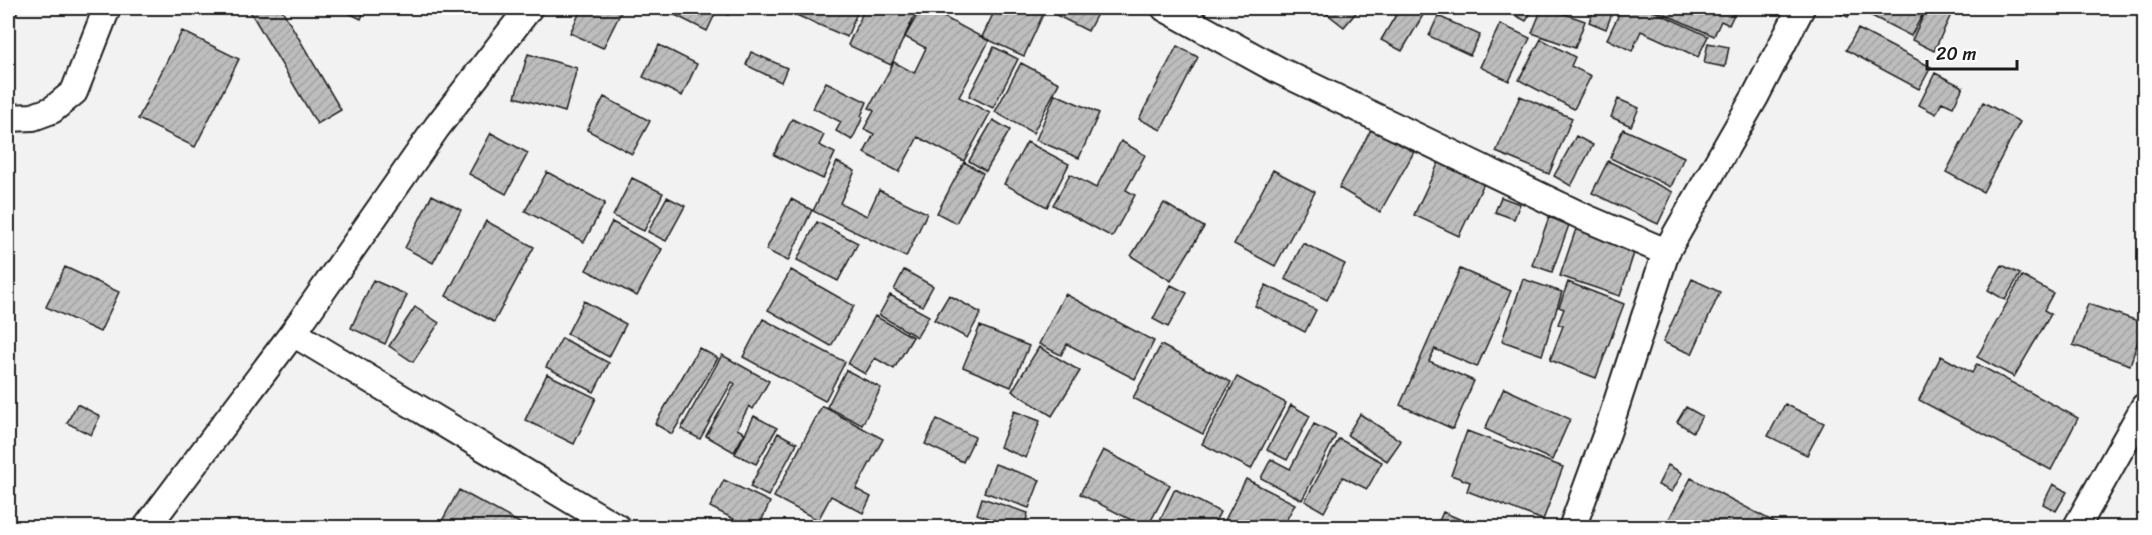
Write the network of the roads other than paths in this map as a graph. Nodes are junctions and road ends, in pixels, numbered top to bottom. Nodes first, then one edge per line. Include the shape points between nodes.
1 (106, 8) edge
2 (529, 8) edge
3 (1165, 8) edge
4 (1801, 8) edge
5 (8, 118) edge
6 (1666, 252) junction
7 (293, 333) junction
8 (2145, 407) edge
9 (2135, 441) edge
10 (146, 528) edge
11 (618, 528) edge
12 (1572, 528) edge
13 (2076, 528) edge

1 - 5 street via 74,92 52,110 33,117
2 - 7 street via 437,127
3 - 6 street via 1278,70 1586,218
4 - 6 street
6 - 12 street
7 - 10 street
7 - 11 street
8 - 9 street
9 - 13 street

